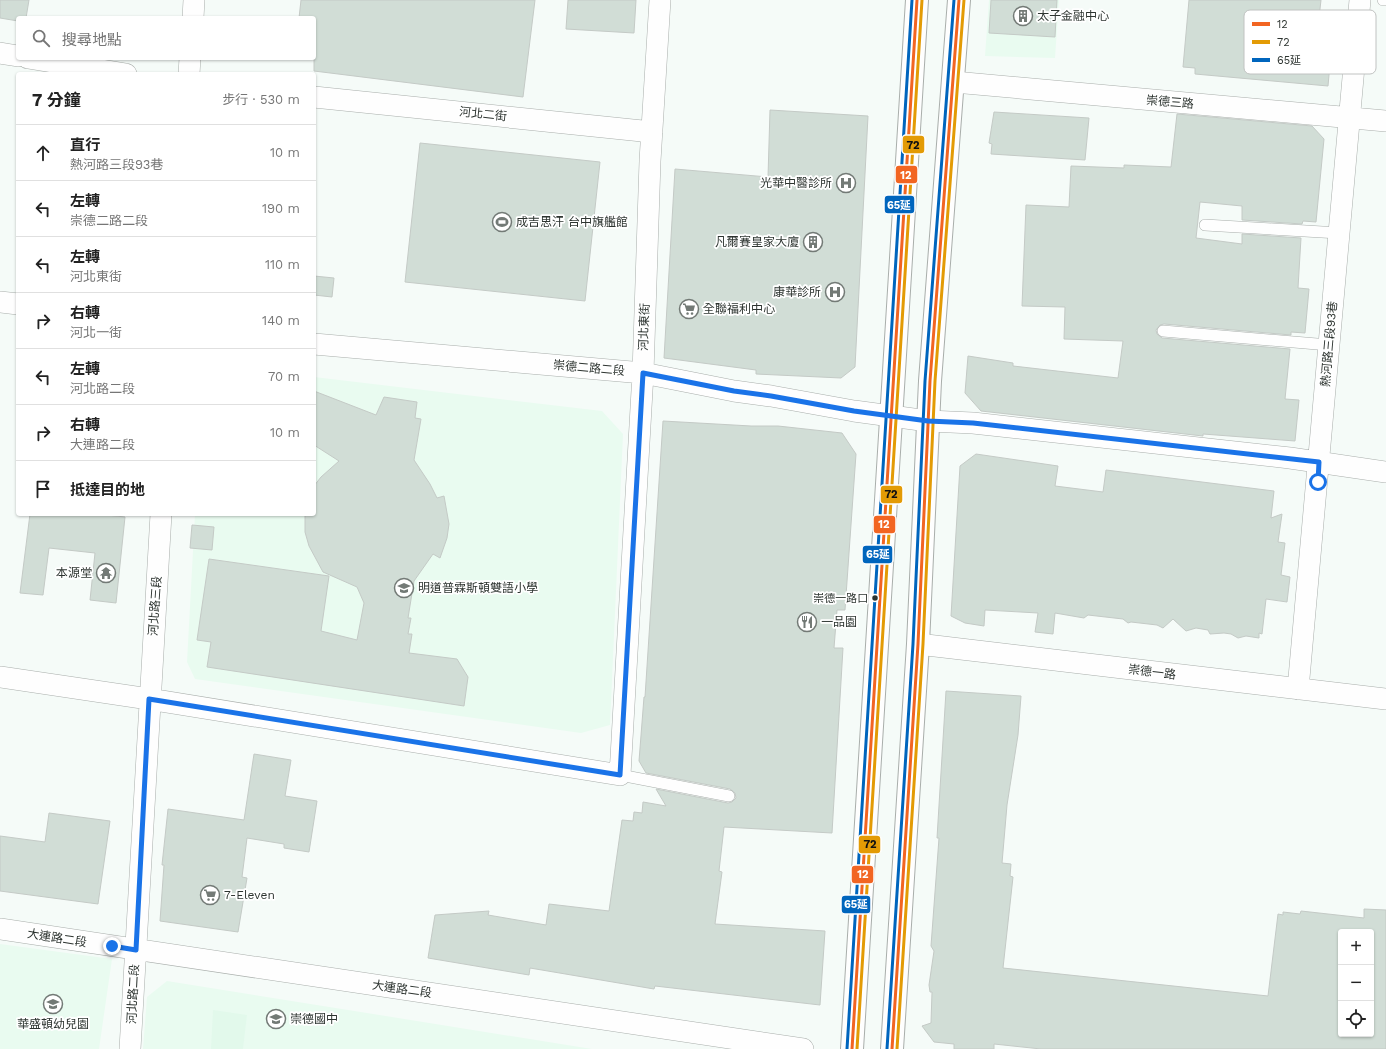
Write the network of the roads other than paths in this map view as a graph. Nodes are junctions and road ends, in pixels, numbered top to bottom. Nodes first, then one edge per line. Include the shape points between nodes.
1 (194, 0) edge
2 (660, 0) edge
3 (917, 0) edge
4 (959, 0) edge
5 (1360, 0) edge
6 (1383, 0) edge
7 (1386, 0) edge
8 (1359, 10) edge
9 (193, 16) edge
10 (0, 53) edge
11 (16, 56) edge
12 (40, 60) edge
13 (190, 60) edge
14 (114, 72) edge
15 (189, 72) edge
16 (1353, 74) edge
17 (954, 82) junction
18 (316, 97) edge
19 (1349, 118) junction
20 (1386, 121) edge
21 (652, 132) junction
22 (1205, 225) dead end
23 (1339, 233) junction
24 (0, 302) edge
25 (16, 304) edge
26 (1163, 331) dead end
27 (316, 344) edge
28 (1329, 345) junction
29 (643, 373) junction
30 (891, 416) junction
31 (928, 421) junction
32 (1319, 462) junction
33 (1386, 472) edge
34 (161, 516) edge
35 (918, 644) junction
36 (0, 677) edge
37 (1298, 689) junction
38 (149, 699) junction
39 (1386, 699) edge
40 (620, 775) junction
41 (729, 796) dead end
42 (0, 929) edge
43 (136, 950) junction
44 (130, 1049) edge
45 (803, 1049) edge
46 (852, 1049) edge
47 (892, 1049) edge

1 - 9 street
2 - 21 street, 河北東街
3 - 30 main road
4 - 17 main road
5 - 8 street, 熱河路三段93巷
6 - 7 lane
10 - 11 street
12 - 14 street
13 - 15 street
16 - 19 street, 熱河路三段93巷
17 - 19 street, 崇德三路
17 - 31 main road
18 - 21 street, 河北二街
19 - 20 street, 崇德三路
19 - 23 street, 熱河路三段93巷
21 - 29 street, 河北東街
22 - 23 lane
23 - 28 street, 熱河路三段93巷
24 - 25 street
26 - 28 lane
27 - 29 street, 崇德二路二段
28 - 32 street, 熱河路三段93巷
29 - 30 street, 崇德二路二段 via 734,391
29 - 40 street, 河北東街
30 - 31 street, 崇德二路二段
30 - 46 main road
31 - 32 street, 崇德二路二段 via 973,423
31 - 35 main road
32 - 33 street, 崇德二路二段
32 - 37 street, 熱河路三段93巷
34 - 38 street, 河北路三段
35 - 37 street, 崇德一路
35 - 47 main road
36 - 38 street
37 - 39 street, 崇德一路
38 - 40 street
38 - 43 street, 河北路二段
40 - 41 lane
42 - 43 street, 大連路二段
43 - 44 street, 河北路二段
43 - 45 street, 大連路二段

